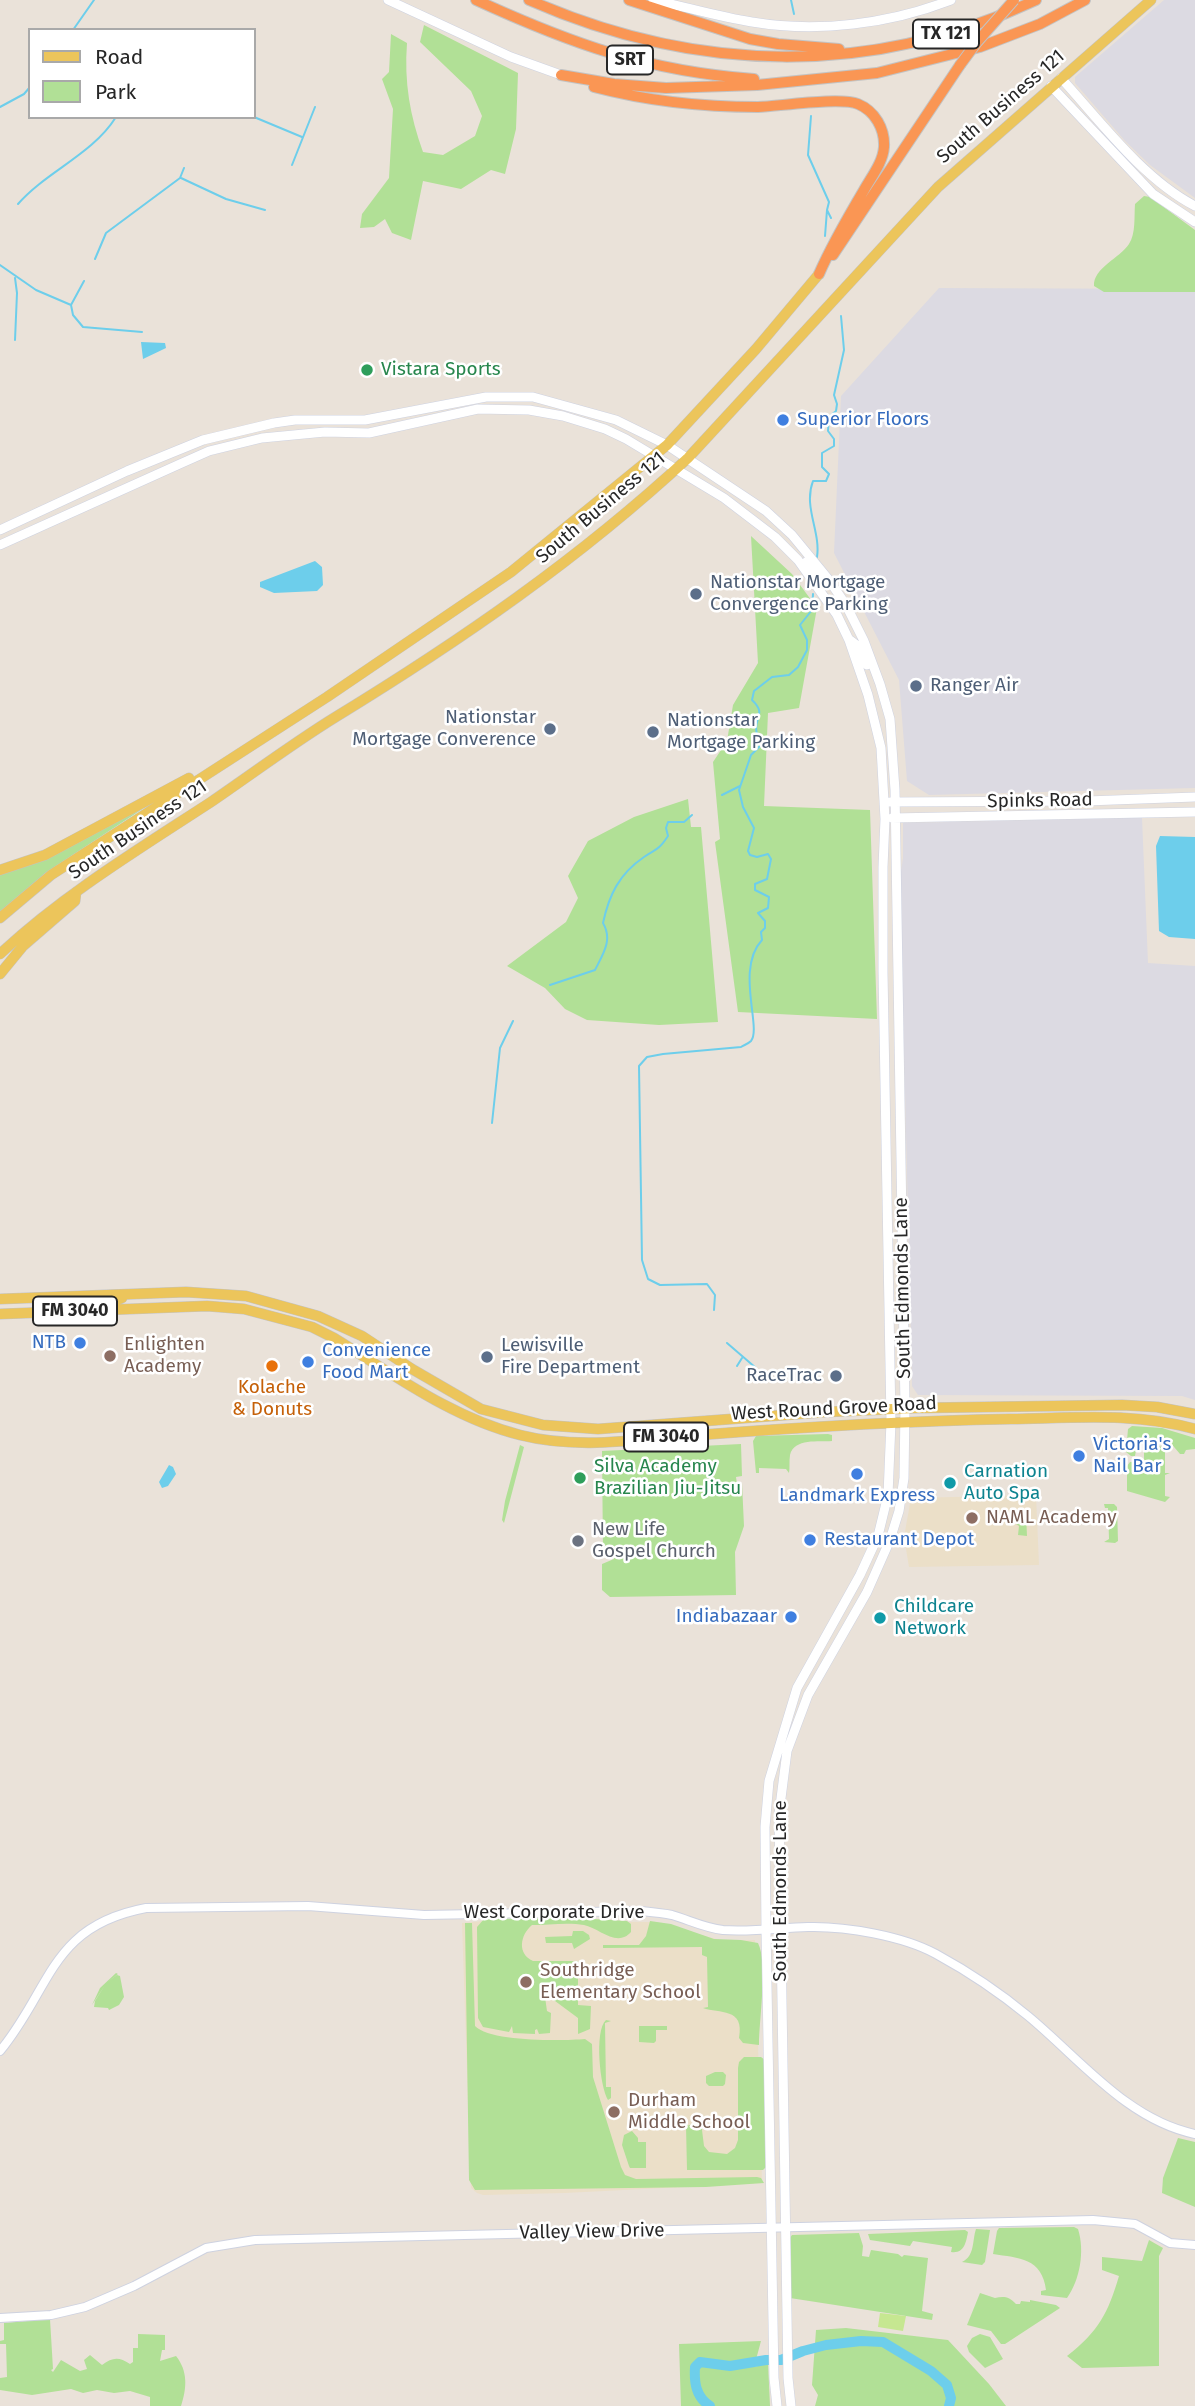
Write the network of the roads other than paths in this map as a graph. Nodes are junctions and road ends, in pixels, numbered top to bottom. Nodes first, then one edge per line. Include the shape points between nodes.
1 (388, 0) edge
2 (476, 0) edge
3 (528, 0) edge
4 (629, 0) edge
5 (653, 0) edge
6 (951, 0) edge
7 (1014, 0) edge
8 (1036, 0) edge
9 (1085, 0) edge
10 (1152, 0) edge
11 (851, 53) junction
12 (561, 75) junction
13 (1061, 78) junction
14 (795, 80) junction
15 (1051, 86) junction
16 (1195, 206) edge
17 (1195, 222) edge
18 (818, 274) junction
19 (524, 397) junction
20 (440, 406) junction
21 (478, 409) junction
22 (530, 410) junction
23 (594, 414) junction
24 (407, 424) junction
25 (667, 445) junction
26 (652, 455) junction
27 (688, 458) junction
28 (676, 469) junction
29 (0, 530) edge
30 (0, 545) edge
31 (798, 560) junction
32 (829, 580) junction
33 (849, 640) junction
34 (875, 673) junction
35 (254, 743) junction
36 (1195, 797) edge
37 (884, 802) junction
38 (895, 802) junction
39 (1195, 812) edge
40 (890, 819) junction
41 (0, 870) edge
42 (76, 892) junction
43 (0, 918) edge
44 (0, 954) edge
45 (0, 974) edge
46 (884, 1034) junction
47 (898, 1037) junction
48 (132, 1294) junction
49 (1, 1299) edge
50 (37, 1312) junction
51 (1, 1314) edge
52 (905, 1408) junction
53 (891, 1409) junction
54 (1195, 1414) edge
55 (891, 1422) junction
56 (905, 1422) junction
57 (1195, 1429) edge
58 (878, 1536) junction
59 (890, 1540) junction
60 (829, 1630) junction
61 (840, 1637) junction
62 (779, 1928) junction
63 (766, 1929) junction
64 (768, 2050) junction
65 (782, 2050) junction
66 (0, 2051) edge
67 (1195, 2134) edge
68 (772, 2229) junction
69 (786, 2229) junction
70 (1195, 2245) edge
71 (0, 2318) edge
72 (777, 2406) edge
73 (791, 2406) edge

1 - 12 main road
2 - 14 highway, SRT via 556,36 635,62 718,76
3 - 11 highway, SRT via 609,31 692,50 776,57
4 - 11 highway via 750,40
5 - 6 main road via 752,22 823,26 886,20
7 - 18 highway, bridge via 960,65
8 - 11 highway, TX 121 via 956,32
9 - 14 highway, TX 121 via 1040,24 970,50 877,73
10 - 13 main road, South Business 121
12 - 14 highway via 666,88
12 - 18 highway via 608,90 674,102 760,107 848,102 868,110 884,138 881,159
13 - 15 main road, South Business 121
13 - 16 main road via 1144,168
15 - 17 main road via 1153,194
15 - 27 main road, South Business 121 via 915,209
18 - 25 main road, South Business 121
19 - 20 main road via 486,397
19 - 21 main road via 513,403 486,403
19 - 23 main road
20 - 24 main road via 410,418
20 - 29 main road via 365,420 284,422 203,440
21 - 22 main road
21 - 24 main road
22 - 23 main road via 541,405
22 - 26 main road, South Edmonds Lane via 605,429
23 - 25 main road, South Edmonds Lane
24 - 30 main road via 369,433 262,438 209,452
25 - 26 main road, South Business 121
25 - 27 main road, South Edmonds Lane
26 - 28 main road, South Edmonds Lane
26 - 35 main road, South Business 121 via 511,572
27 - 28 main road, South Business 121
27 - 32 main road, South Edmonds Lane via 766,511
28 - 31 main road, South Edmonds Lane via 724,498
28 - 42 main road, South Business 121 via 507,606
31 - 32 main road via 804,560 822,580
31 - 33 main road, South Edmonds Lane
32 - 34 main road, South Edmonds Lane via 864,640
33 - 34 main road
33 - 37 main road, South Edmonds Lane via 878,734
34 - 38 main road, South Edmonds Lane via 890,719
35 - 41 main road via 45,855
35 - 43 main road, South Business 121 via 51,875
36 - 38 main road, Spinks Road
37 - 38 main road, Spinks Road
37 - 40 main road, South Edmonds Lane
38 - 40 main road, South Edmonds Lane
39 - 40 main road, Spinks Road
40 - 46 main road, South Edmonds Lane via 883,867
40 - 47 main road, South Edmonds Lane
42 - 44 main road, South Business 121
42 - 45 main road via 75,901 23,946
46 - 47 main road
46 - 53 main road, South Edmonds Lane
47 - 52 main road, South Edmonds Lane
48 - 49 main road, West Round Grove Road / FM 3040
48 - 50 main road via 110,1303 41,1305
48 - 53 main road, West Round Grove Road / FM 3040 via 246,1296 318,1316 362,1336 481,1409 540,1425 597,1429
50 - 51 main road, West Round Grove Road / FM 3040
50 - 55 main road, West Round Grove Road / FM 3040 via 207,1306 244,1309 312,1327 464,1415 541,1439 603,1443
52 - 53 main road, West Round Grove Road / FM 3040
52 - 54 main road, West Round Grove Road / FM 3040 via 1122,1405
52 - 56 main road, South Edmonds Lane
53 - 55 main road, South Edmonds Lane
55 - 56 main road, West Round Grove Road / FM 3040
55 - 58 main road, South Edmonds Lane via 888,1495
56 - 57 main road, West Round Grove Road / FM 3040 via 1122,1416
56 - 59 main road, South Edmonds Lane via 904,1478
58 - 59 main road
58 - 60 main road, South Edmonds Lane
59 - 61 main road, South Edmonds Lane
60 - 61 main road
60 - 63 main road, South Edmonds Lane via 797,1688 769,1781
61 - 62 main road, South Edmonds Lane via 813,1684 787,1751 779,1814
62 - 63 street, West Corporate Drive
62 - 65 main road, South Edmonds Lane
62 - 67 street, West Corporate Drive via 863,1933 933,1953 1006,1998 1136,2109
63 - 64 main road, South Edmonds Lane
63 - 66 street, West Corporate Drive via 714,1928 641,1911 424,1914 308,1906 146,1908 119,1914 72,1942
64 - 65 main road
64 - 68 main road, South Edmonds Lane
65 - 69 main road, South Edmonds Lane
68 - 69 street, Valley View Drive
68 - 71 street, Valley View Drive via 236,2241 206,2248 85,2307 44,2316
68 - 72 main road, South Edmonds Lane
69 - 70 street, Valley View Drive via 1118,2221 1135,2224 1170,2243
69 - 73 main road, South Edmonds Lane

